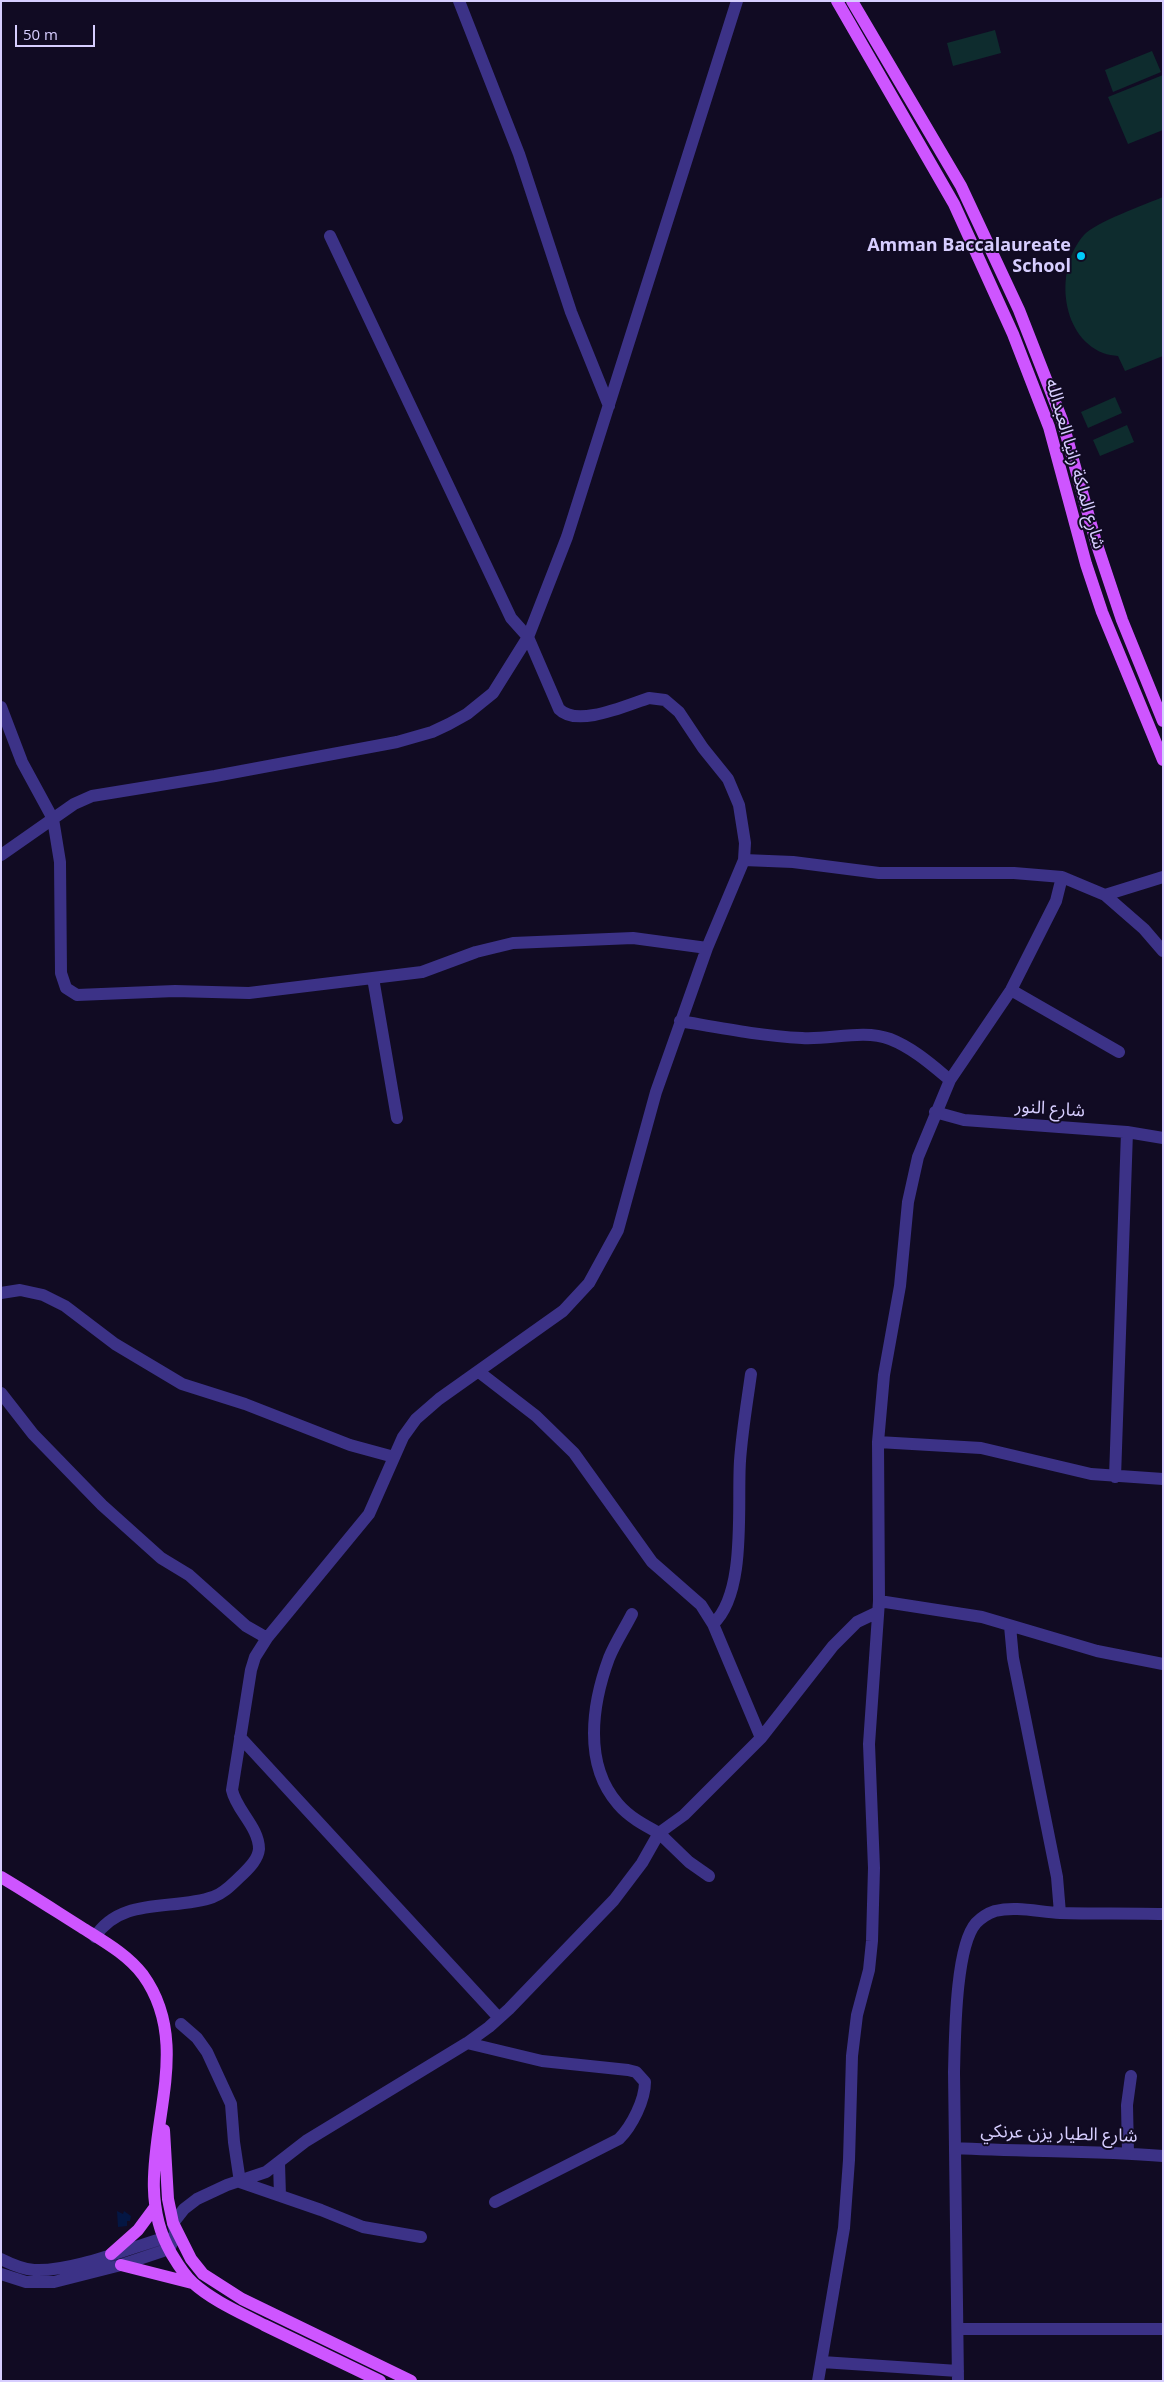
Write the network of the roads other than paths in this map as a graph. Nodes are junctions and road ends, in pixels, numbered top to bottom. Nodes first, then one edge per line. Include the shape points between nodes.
1 (458, 1) edge
2 (737, 1) edge
3 (837, 1) edge
4 (852, 1) edge
5 (330, 236) dead end
6 (609, 406) junction
7 (528, 637) junction
8 (1, 707) edge
9 (1163, 721) edge
10 (1163, 760) edge
11 (53, 819) junction
12 (1, 855) edge
13 (744, 860) junction
14 (1062, 877) junction
15 (1163, 877) edge
16 (1106, 895) junction
17 (707, 948) junction
18 (1163, 951) edge
19 (373, 978) junction
20 (1011, 990) junction
21 (680, 1021) junction
22 (1119, 1052) dead end
23 (950, 1080) junction
24 (935, 1112) junction
25 (397, 1118) dead end
26 (1127, 1132) junction
27 (1163, 1138) edge
28 (1, 1292) edge
29 (479, 1372) junction
30 (751, 1374) dead end
31 (1, 1393) edge
32 (878, 1442) junction
33 (394, 1457) junction
34 (1115, 1477) junction
35 (1163, 1479) edge
36 (878, 1607) junction
37 (632, 1614) dead end
38 (713, 1624) junction
39 (1010, 1626) junction
40 (267, 1638) junction
41 (1163, 1664) edge
42 (240, 1737) junction
43 (761, 1738) junction
44 (659, 1832) junction
45 (709, 1876) dead end
46 (1, 1877) edge
47 (1060, 1913) junction
48 (1163, 1914) edge
49 (95, 1937) junction
50 (499, 2018) junction
51 (181, 2024) dead end
52 (467, 2043) junction
53 (1131, 2076) dead end
54 (162, 2116) junction
55 (955, 2148) junction
56 (1128, 2153) junction
57 (1163, 2156) edge
58 (279, 2163) junction
59 (240, 2182) junction
60 (280, 2196) junction
61 (495, 2202) dead end
62 (155, 2207) junction
63 (173, 2223) junction
64 (421, 2237) dead end
65 (173, 2243) junction
66 (111, 2254) junction
67 (1, 2259) edge
68 (121, 2265) junction
69 (1, 2274) edge
70 (192, 2283) junction
71 (958, 2329) junction
72 (1163, 2329) edge
73 (822, 2362) junction
74 (958, 2376) edge
75 (380, 2381) edge
76 (411, 2381) edge
77 (818, 2381) edge

1 - 6 street via 519,154 571,312
2 - 6 street
3 - 10 main road, شارع الملكة رانيا العبدالله via 954,204 1007,318 1049,427 1102,612
4 - 9 main road, شارع الملكة رانيا العبدالله via 961,186 1019,310 1062,420 1122,620
5 - 7 street via 511,618
6 - 7 street via 567,537
7 - 11 street via 493,694 467,714 432,732 397,742 92,796
7 - 13 street via 558,709 568,716 583,717 649,698 665,700 679,712 735,793 743,822
8 - 11 street via 22,762
11 - 12 street
11 - 19 street via 60,862 61,973 66,988 72,994 249,993
13 - 14 street via 879,872 1014,873
13 - 17 street
14 - 16 street
14 - 20 street via 1056,901
15 - 16 street
16 - 18 street
17 - 19 street via 633,938 513,943 476,952 422,972
17 - 21 street
19 - 25 street
20 - 22 street
20 - 23 street
21 - 23 street via 795,1038 882,1037 914,1051
21 - 29 street via 656,1092 618,1230 597,1270 563,1312
23 - 24 street
24 - 26 street, شارع النور via 964,1120
24 - 32 street via 918,1157 908,1202
26 - 27 street, شارع النور
26 - 34 street
28 - 33 street via 20,1290 43,1295 182,1384 245,1404 350,1445
29 - 33 street via 416,1419
29 - 38 street via 536,1416 569,1447 652,1562 701,1605
30 - 38 street via 740,1461 738,1553 726,1608
31 - 40 street via 33,1434 102,1505 161,1558 190,1575 246,1626
32 - 34 street via 981,1448
32 - 36 street
33 - 40 street via 366,1518
34 - 35 street
36 - 39 street via 982,1617
36 - 43 street via 833,1646
36 - 73 street via 869,1744 874,1868 872,1941 852,2056 844,2228
37 - 44 street via 610,1657 602,1682 597,1701 594,1745 598,1770 606,1788 633,1819
38 - 43 street
39 - 41 street via 1097,1651
39 - 47 street via 1013,1658 1057,1877
40 - 42 street via 251,1670
42 - 49 street via 232,1790 258,1843 259,1850 253,1864 219,1895 126,1911 107,1922
42 - 50 street
43 - 44 street via 684,1815
44 - 45 street via 689,1862
44 - 50 street via 621,1892
46 - 49 main road
47 - 48 street
47 - 55 street via 994,1911 982,1918 969,1934 956,2021
49 - 54 main road via 137,1968 160,2008 167,2060
50 - 52 street
51 - 59 street via 207,2052 231,2104
52 - 58 street via 311,2138
52 - 61 street via 542,2061 628,2070 636,2072 645,2082 631,2123 619,2139
53 - 56 street via 1127,2105
54 - 62 main road via 154,2154
54 - 63 main road
55 - 56 street, شارع الطيار يزن عرنكي
55 - 71 street
56 - 57 street, شارع الطيار يزن عرنكي
58 - 59 street
58 - 60 street
59 - 60 street
59 - 63 street via 197,2199
60 - 64 street via 363,2227
62 - 65 main road
62 - 66 main road via 138,2230
63 - 65 main road
65 - 66 street
65 - 68 street
65 - 70 main road
65 - 76 main road via 218,2286
66 - 67 street via 42,2270
68 - 69 street via 54,2282 26,2282
68 - 70 main road
70 - 75 main road via 248,2317
71 - 72 street
71 - 74 street
73 - 74 street
73 - 77 street

